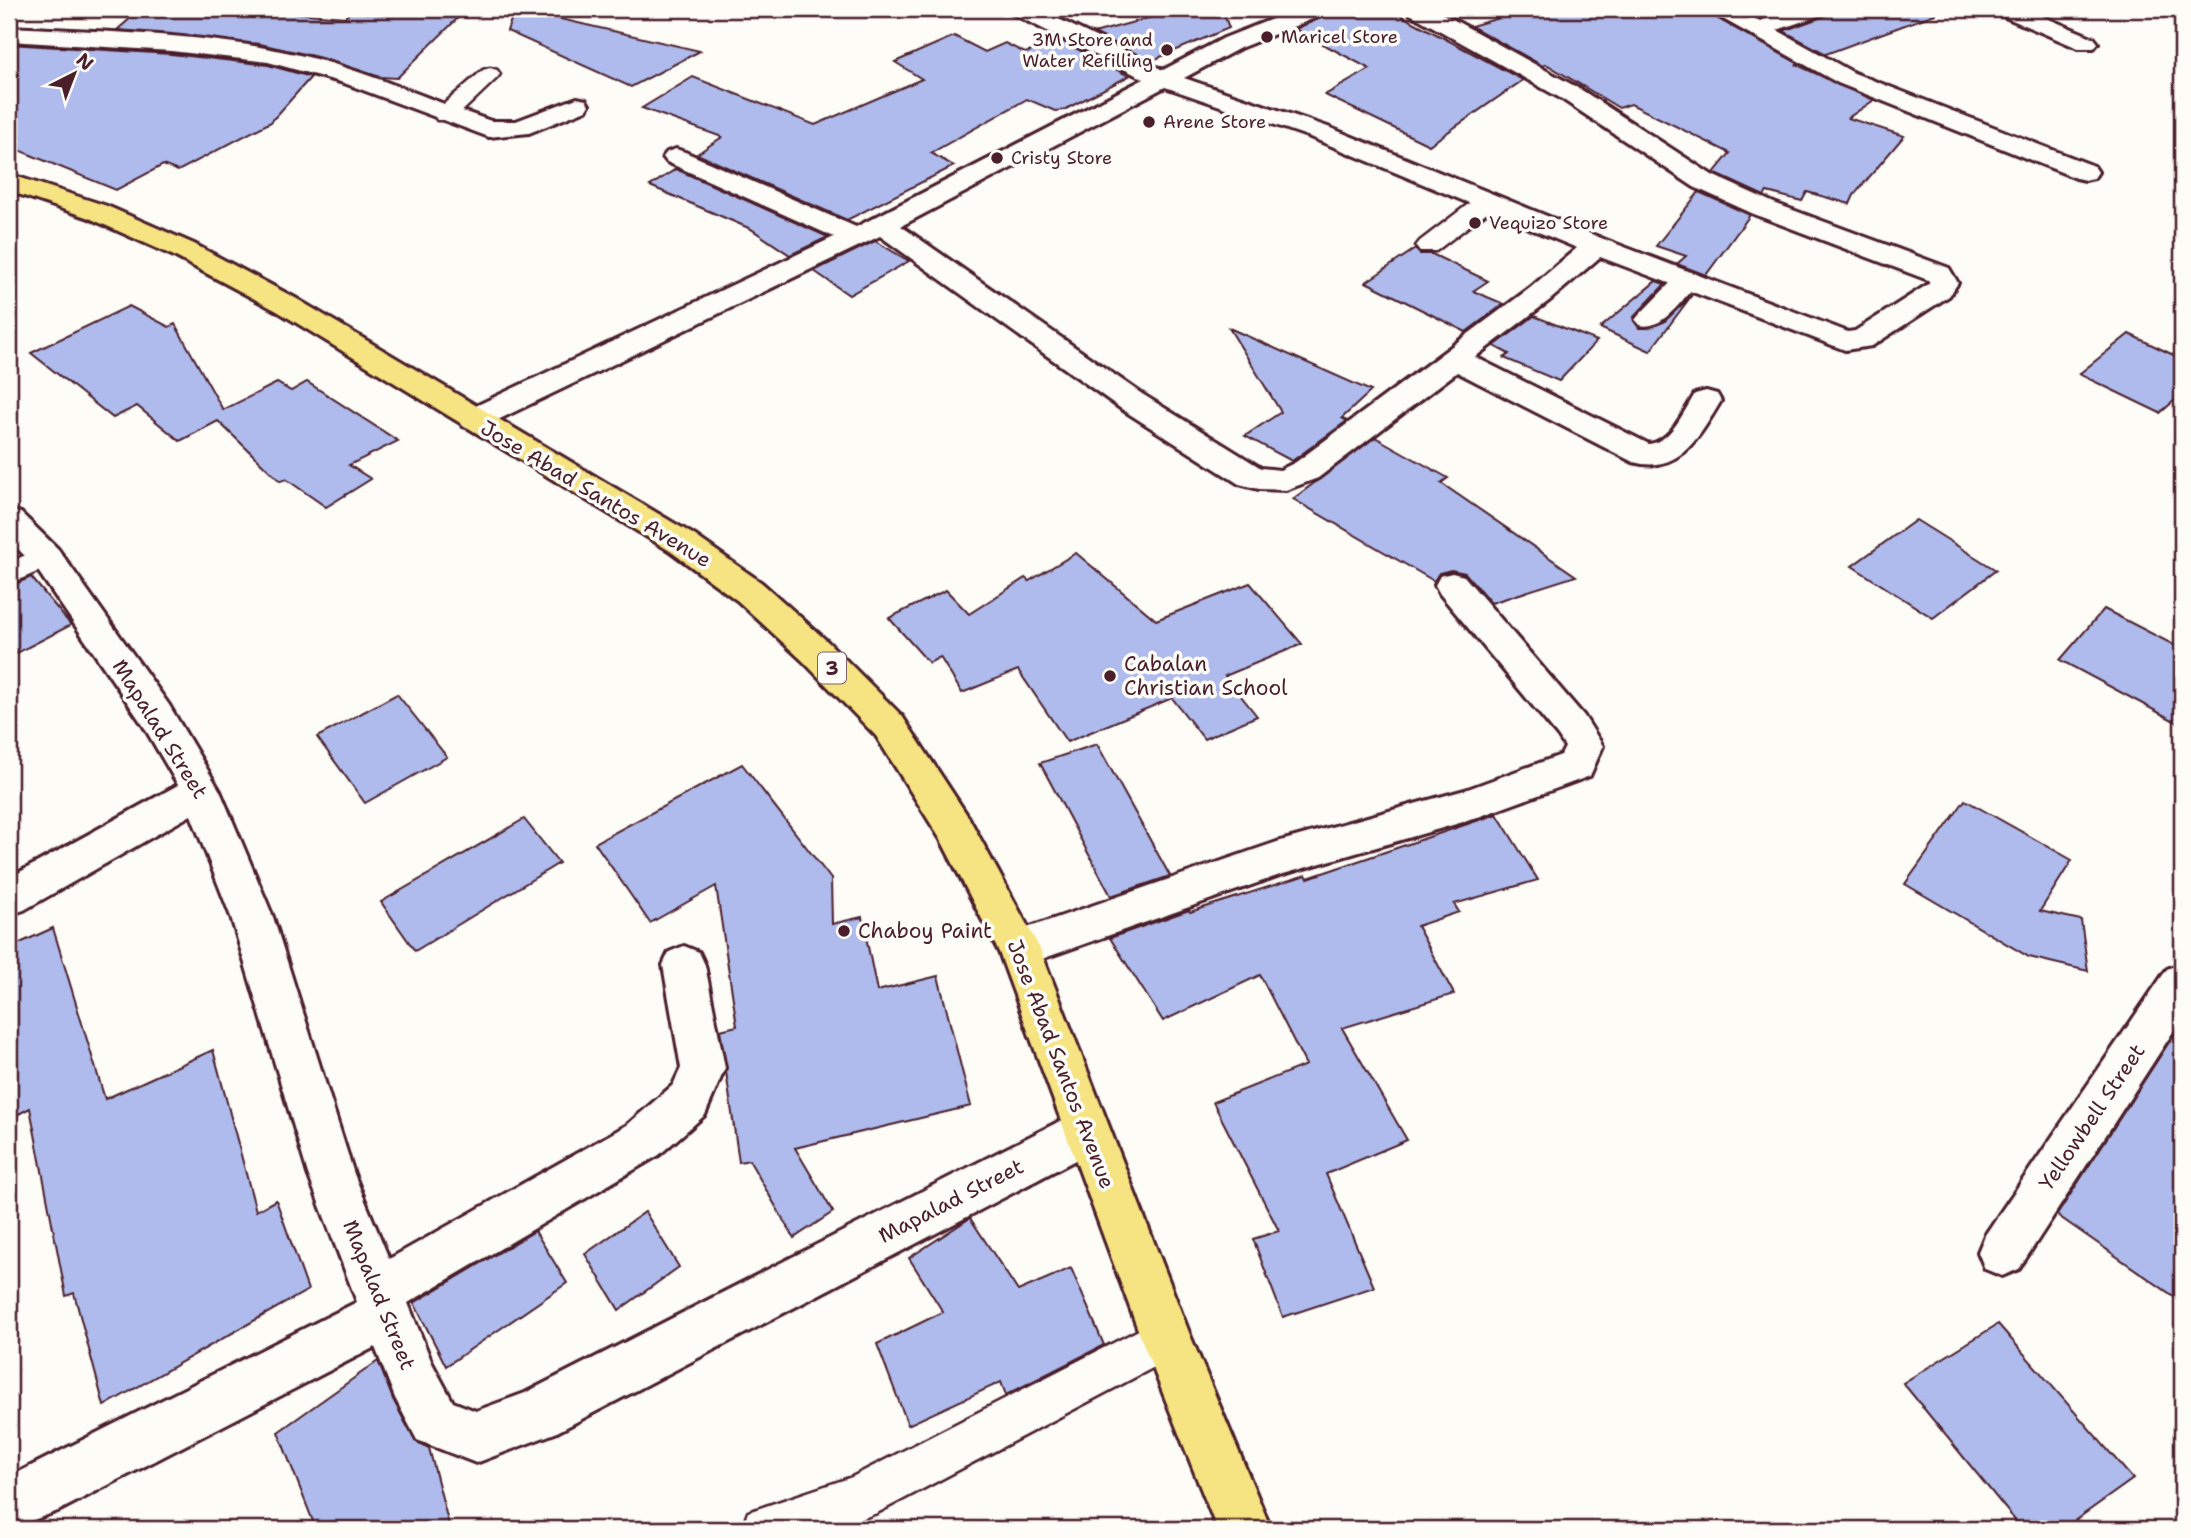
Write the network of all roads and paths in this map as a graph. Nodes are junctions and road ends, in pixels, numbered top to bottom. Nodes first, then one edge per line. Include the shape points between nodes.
1 (1021, 9) edge
2 (1317, 9) edge
3 (1418, 9) edge
4 (1723, 9) edge
5 (1816, 9) edge
6 (2006, 9) edge
7 (1758, 29) junction
8 (9, 34) edge
9 (2086, 43) dead end
10 (490, 74) dead end
11 (1161, 78) junction
12 (576, 105) dead end
13 (445, 115) junction
14 (676, 156) dead end
15 (2085, 173) dead end
16 (9, 182) edge
17 (1487, 201) junction
18 (869, 231) junction
19 (1428, 246) dead end
20 (1596, 246) junction
21 (1686, 281) junction
22 (1648, 320) dead end
23 (1453, 358) junction
24 (1706, 401) dead end
25 (474, 419) junction
26 (9, 522) edge
27 (46, 557) junction
28 (9, 574) edge
29 (1451, 585) dead end
30 (201, 791) junction
31 (9, 898) edge
32 (1019, 949) junction
33 (684, 965) dead end
34 (2182, 982) edge
35 (1086, 1131) junction
36 (2002, 1252) dead end
37 (382, 1304) junction
38 (1166, 1338) junction
39 (9, 1504) edge
40 (765, 1529) edge
41 (1244, 1529) edge

1 - 11 street
2 - 11 street
3 - 21 street via 1571,94 1703,181 1939,274 1944,283 1863,340 1845,341
4 - 7 street
5 - 7 street
6 - 9 street
7 - 15 street via 1865,86
8 - 13 street via 268,55 327,71
10 - 13 lane
11 - 17 street via 1319,132
11 - 18 street
12 - 13 street via 505,130
14 - 18 street
16 - 25 highway, Jose Abad Santos Avenue / 3 via 98,212 184,250 287,305
17 - 19 lane
17 - 20 street
18 - 23 street via 1130,401 1250,476 1268,481 1287,481 1307,470
18 - 25 street
20 - 21 street
20 - 23 street
21 - 22 lane
23 - 24 street via 1644,455 1661,455 1674,448
25 - 32 highway, Jose Abad Santos Avenue / 3 via 682,543 750,592 815,651 889,726 955,829
26 - 27 street, Mapalad Street
27 - 28 lane
27 - 30 street, Mapalad Street via 156,715
29 - 32 street via 1571,726 1584,746 1576,765 1470,804 1277,859
30 - 31 street
30 - 37 street, Mapalad Street via 252,916 331,1174
32 - 35 highway, Jose Abad Santos Avenue / 3
33 - 37 street via 703,1068 689,1100 643,1140
34 - 36 street, Yellowbell Street
35 - 37 street, Mapalad Street via 537,1415 476,1437 435,1422
35 - 38 highway, Jose Abad Santos Avenue / 3
37 - 39 street via 39,1492
38 - 40 lane via 861,1497
38 - 41 highway, Jose Abad Santos Avenue / 3

